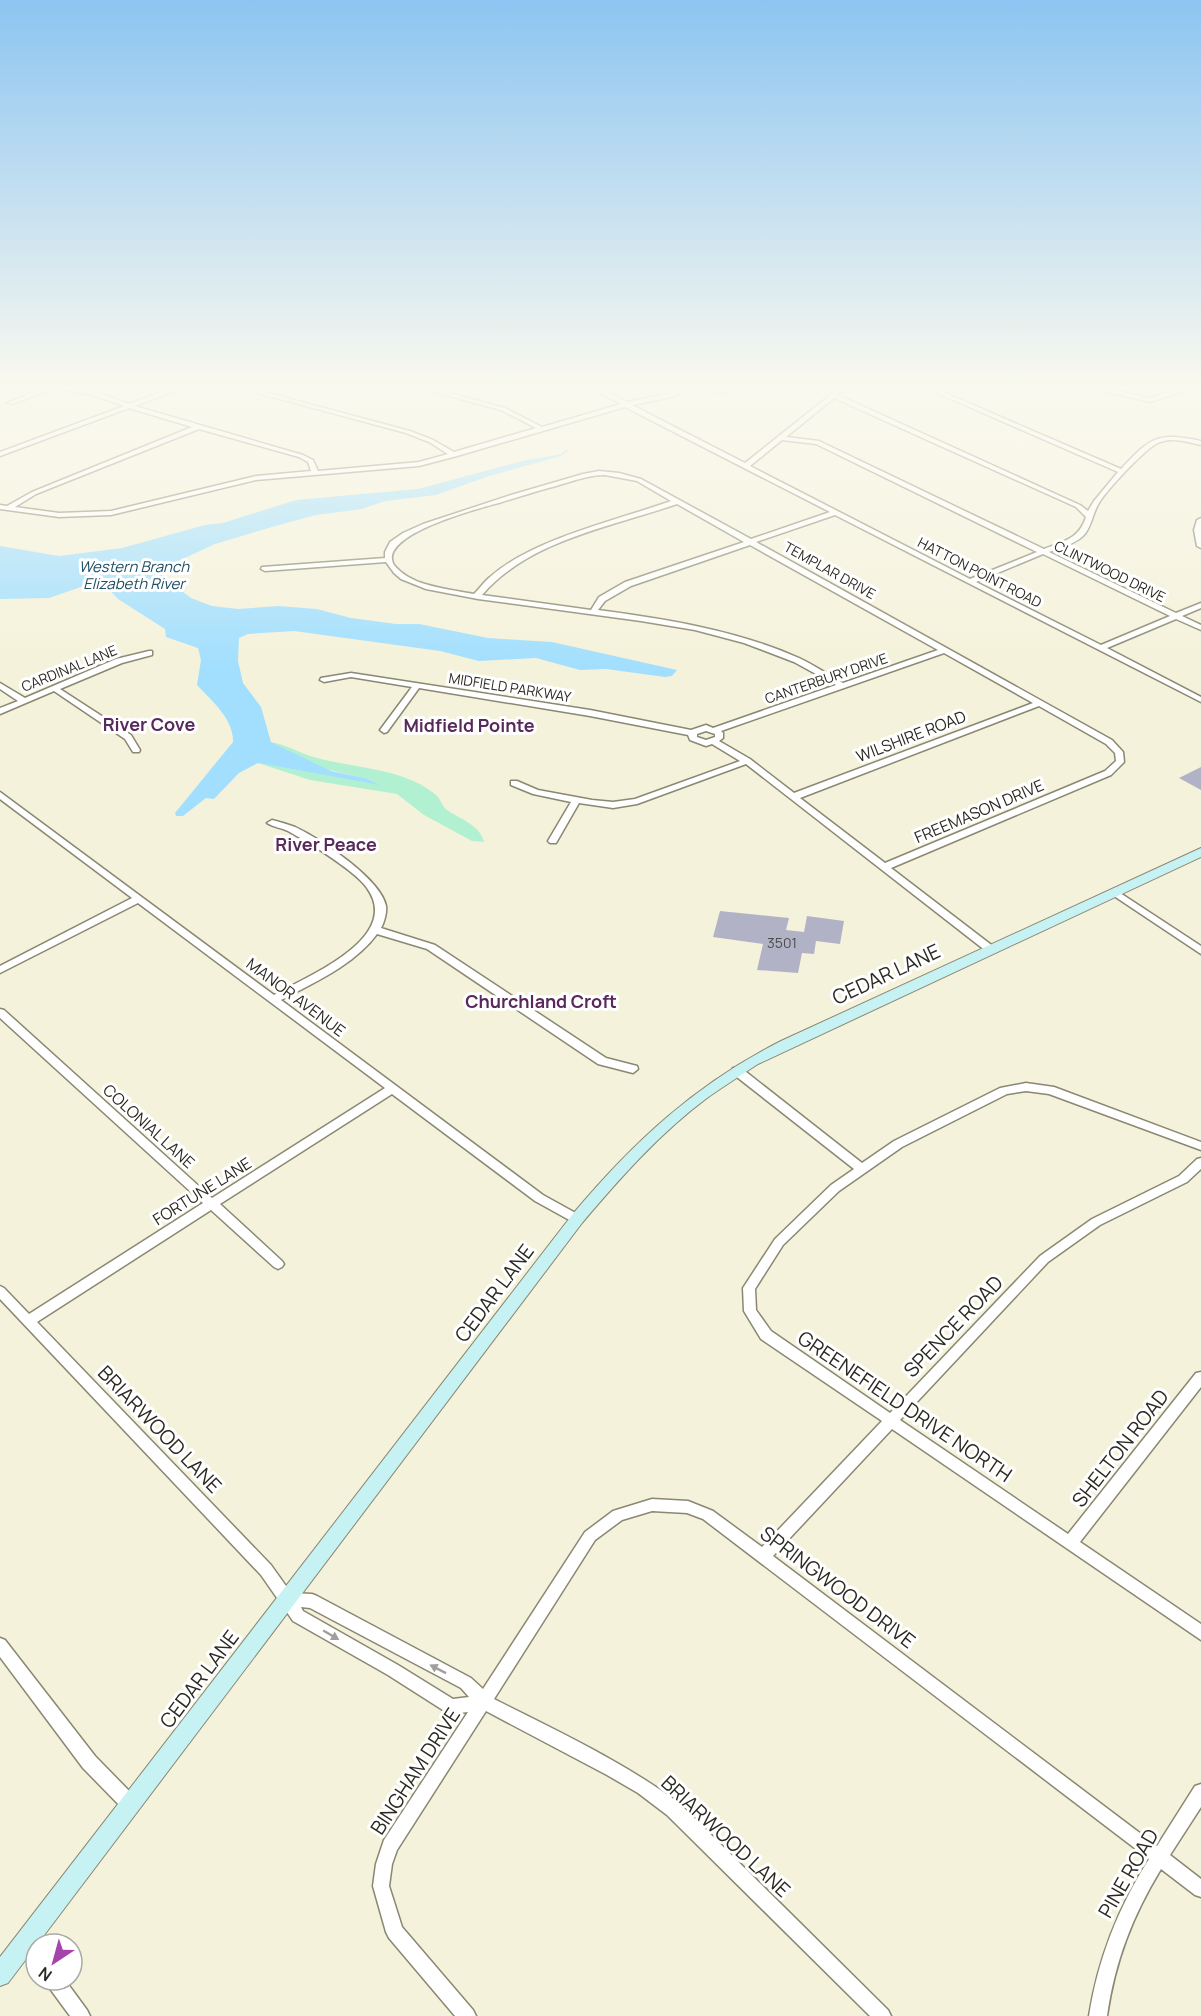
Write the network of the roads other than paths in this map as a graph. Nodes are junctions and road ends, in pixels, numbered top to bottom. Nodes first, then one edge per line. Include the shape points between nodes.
1 (69, 479) edge
2 (260, 479) edge
3 (572, 479) edge
4 (636, 479) edge
5 (774, 479) edge
6 (894, 479) edge
7 (1018, 479) edge
8 (1116, 479) edge
9 (678, 501) junction
10 (4, 508) edge
11 (837, 512) junction
12 (1090, 517) junction
13 (1201, 521) edge
14 (750, 542) junction
15 (1201, 546) edge
16 (1044, 552) junction
17 (389, 560) junction
18 (265, 569) dead end
19 (971, 581) junction
20 (477, 596) junction
21 (1201, 605) edge
22 (592, 613) junction
23 (1176, 616) junction
24 (1201, 628) edge
25 (1101, 648) junction
26 (945, 650) junction
27 (149, 653) dead end
28 (324, 680) dead end
29 (0, 684) edge
30 (417, 686) junction
31 (843, 686) junction
32 (54, 688) junction
33 (1201, 700) edge
34 (24, 701) junction
35 (1040, 703) junction
36 (0, 711) edge
37 (384, 730) dead end
38 (715, 730) junction
39 (692, 733) junction
40 (715, 741) junction
41 (135, 750) dead end
42 (747, 761) junction
43 (514, 783) dead end
44 (1085, 783) joint
45 (0, 795) edge
46 (793, 797) junction
47 (576, 800) junction
48 (272, 822) dead end
49 (553, 841) dead end
50 (1201, 852) edge
51 (884, 867) junction
52 (1114, 892) junction
53 (138, 898) junction
54 (376, 930) junction
55 (990, 949) junction
56 (1201, 951) edge
57 (0, 970) edge
58 (275, 999) junction
59 (0, 1012) edge
60 (633, 1069) dead end
61 (737, 1071) junction
62 (393, 1088) junction
63 (1201, 1146) edge
64 (1201, 1162) edge
65 (861, 1168) junction
66 (212, 1205) junction
67 (577, 1219) junction
68 (278, 1264) dead end
69 (0, 1291) edge
70 (28, 1321) junction
71 (1201, 1377) edge
72 (890, 1420) junction
73 (1070, 1543) junction
74 (763, 1556) junction
75 (286, 1600) junction
76 (1201, 1633) edge
77 (0, 1645) edge
78 (485, 1702) junction
79 (1201, 1792) edge
80 (130, 1804) junction
81 (1159, 1857) junction
82 (1201, 1889) edge
83 (33, 1932) edge
84 (24, 1943) edge
85 (0, 1975) edge
86 (63, 1992) edge
87 (81, 2016) edge
88 (467, 2016) edge
89 (882, 2016) edge
90 (1098, 2016) edge

1 - 10 street
2 - 10 street via 111,513 59,515
3 - 17 street, TEMPLAR DRIVE via 418,527 393,544
4 - 9 street, TEMPLAR DRIVE
5 - 11 street, HATTON POINT ROAD
6 - 16 street, CLINTWOOD DRIVE
7 - 12 street via 1078,506
8 - 12 street via 1101,494
9 - 14 street, TEMPLAR DRIVE
9 - 20 street via 526,556 493,577
11 - 14 street
11 - 19 street, HATTON POINT ROAD
12 - 16 street via 1087,528 1077,538
13 - 15 street
14 - 22 street via 618,589 602,599
14 - 26 street, TEMPLAR DRIVE
16 - 19 street
16 - 23 street, CLINTWOOD DRIVE
17 - 18 street
17 - 20 street via 400,575 416,584
19 - 25 street, HATTON POINT ROAD
20 - 22 street
21 - 23 street
22 - 31 street via 739,638 797,659
23 - 24 street, CLINTWOOD DRIVE
23 - 25 street
25 - 33 street, HATTON POINT ROAD
26 - 31 street, CANTERBURY DRIVE
26 - 35 street, TEMPLAR DRIVE
27 - 32 street, CARDINAL LANE
28 - 30 street, MIDFIELD PARKWAY via 351,675
29 - 34 street
30 - 37 street
30 - 39 street, MIDFIELD PARKWAY
31 - 38 street, CANTERBURY DRIVE
32 - 34 street, CARDINAL LANE
32 - 41 street via 128,737
34 - 36 street, CARDINAL LANE
35 - 44 street, TEMPLAR DRIVE via 1109,742 1119,752 1117,767
35 - 46 street, WILSHIRE ROAD
38 - 39 street, CANTERBURY DRIVE via 706,728
38 - 40 street via 719,738
39 - 40 street via 698,741
40 - 42 street
42 - 46 street
42 - 47 street via 637,801 614,805
43 - 47 street
44 - 51 street, FREEMASON DRIVE
45 - 53 street, MANOR AVENUE
46 - 51 street
47 - 49 street
48 - 54 street via 297,831 369,880 381,903
50 - 52 main road, CEDAR LANE
51 - 55 street
52 - 55 main road, CEDAR LANE
52 - 56 street
53 - 57 street
53 - 58 street, MANOR AVENUE
54 - 58 street via 360,948
54 - 60 street via 431,947 602,1061
55 - 61 main road, CEDAR LANE via 786,1044
58 - 62 street, MANOR AVENUE
59 - 66 street, COLONIAL LANE
61 - 65 street
61 - 67 main road, CEDAR LANE via 641,1146
62 - 66 street, FORTUNE LANE
62 - 67 street, MANOR AVENUE via 539,1198
63 - 65 street, GREENEFIELD DRIVE NORTH via 1050,1090 1026,1088 1004,1091 898,1144
64 - 72 street, SPENCE ROAD via 1183,1179 1096,1222 1044,1259
65 - 72 street, GREENEFIELD DRIVE NORTH via 778,1242 749,1288 748,1300 756,1323 766,1335
66 - 68 street, COLONIAL LANE
66 - 70 street, FORTUNE LANE
67 - 75 main road, CEDAR LANE
69 - 70 street, BRIARWOOD LANE
70 - 75 street, BRIARWOOD LANE via 266,1570
71 - 73 street, SHELTON ROAD
72 - 73 street, GREENEFIELD DRIVE NORTH
72 - 74 street, SPENCE ROAD
73 - 76 street, GREENEFIELD DRIVE NORTH
74 - 78 street, SPRINGWOOD DRIVE via 708,1515 688,1508 652,1505 618,1515 590,1536
74 - 81 street, SPRINGWOOD DRIVE
78 -> 75 street, BRIARWOOD LANE via 466,1683 312,1601
75 -> 78 street, BRIARWOOD LANE via 298,1616 451,1707
75 - 80 main road, CEDAR LANE
77 - 80 street via 89,1762
78 - 88 street, BINGHAM DRIVE via 399,1831 384,1864 381,1886 395,1932
78 - 89 street, BRIARWOOD LANE via 613,1769 673,1809
79 - 81 street, PINE ROAD
80 - 83 main road, CEDAR LANE
81 - 82 street, SPRINGWOOD DRIVE
81 - 90 street, PINE ROAD via 1131,1902 1116,1936
84 - 85 main road, CEDAR LANE
86 - 87 street

